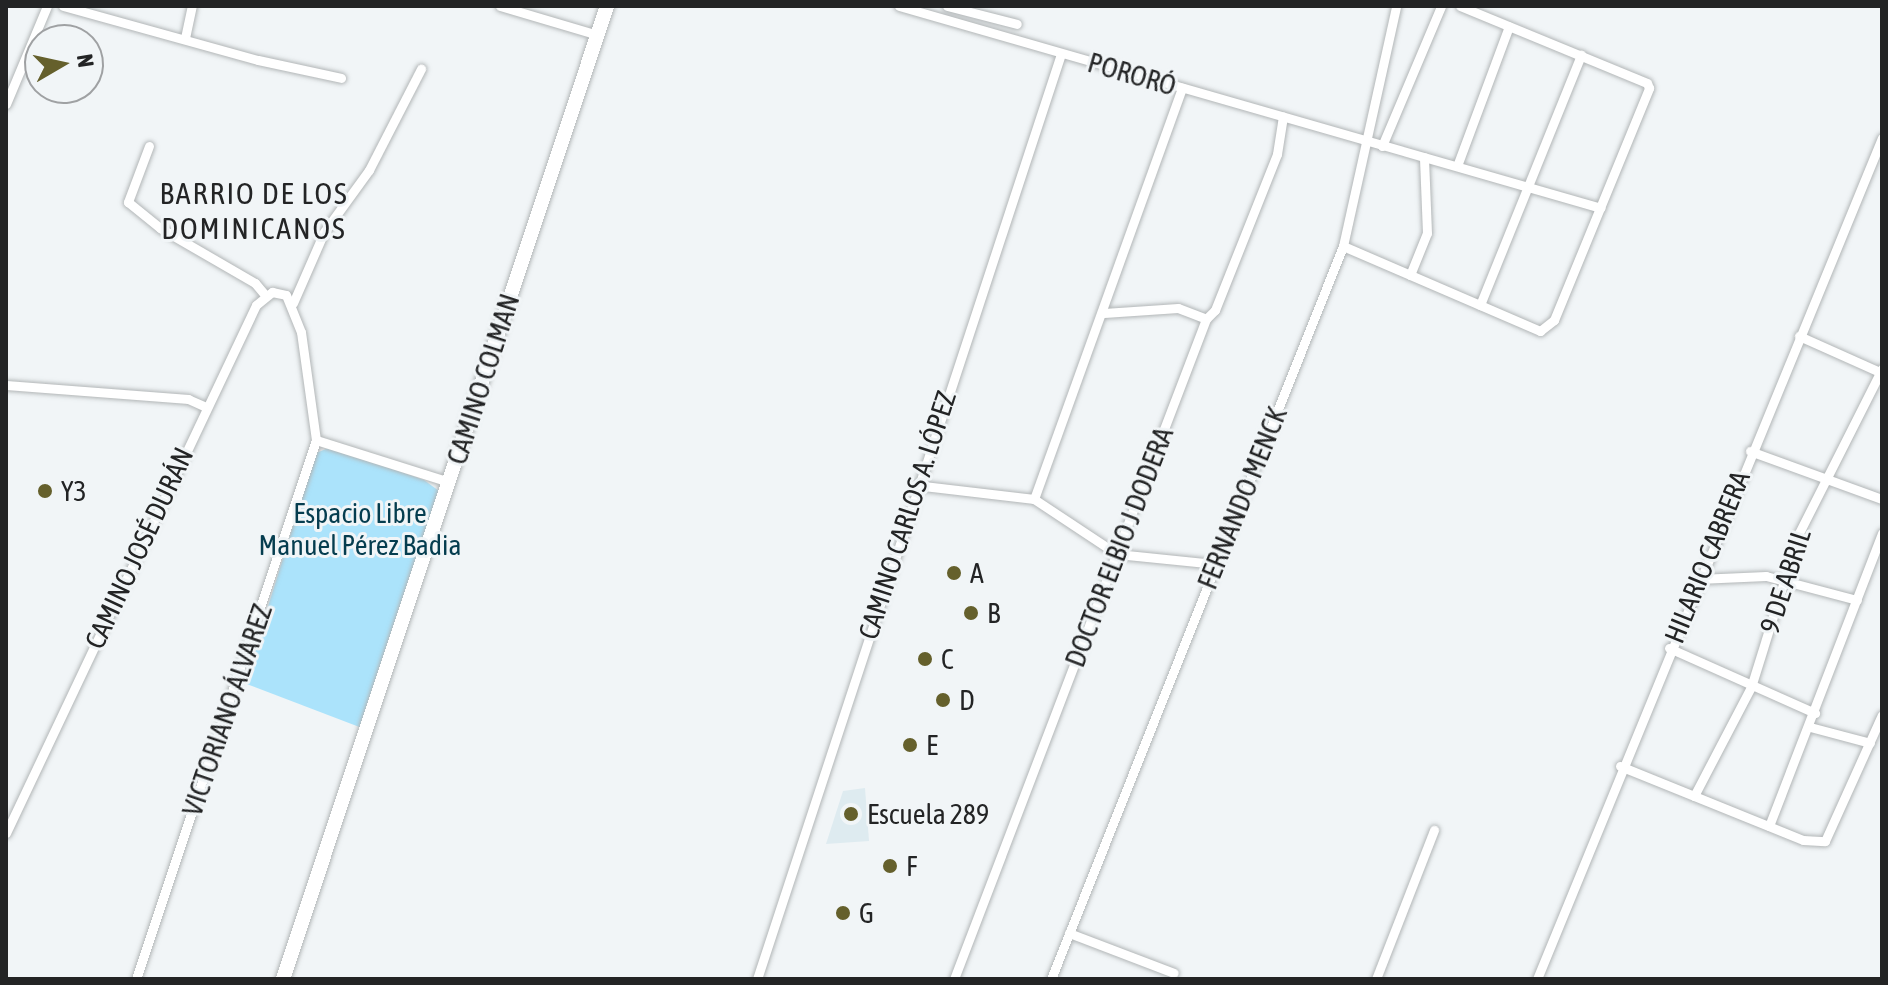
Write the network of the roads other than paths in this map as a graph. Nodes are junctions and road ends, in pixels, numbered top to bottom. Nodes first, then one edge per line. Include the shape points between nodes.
1 (47, 6) edge
2 (63, 6) edge
3 (192, 6) edge
4 (500, 6) edge
5 (607, 6) edge
6 (899, 6) edge
7 (947, 6) edge
8 (1396, 6) edge
9 (1441, 6) edge
10 (1460, 6) edge
11 (915, 8) edge
12 (1017, 24) dead end
13 (1509, 26) junction
14 (598, 35) junction
15 (185, 38) junction
16 (1061, 54) junction
17 (1581, 55) junction
18 (421, 69) dead end
19 (341, 78) dead end
20 (1182, 88) junction
21 (6, 104) edge
22 (1283, 116) junction
23 (1882, 138) edge
24 (1366, 139) junction
25 (149, 146) dead end
26 (1382, 146) junction
27 (1424, 157) junction
28 (1457, 166) junction
29 (1528, 187) junction
30 (1601, 208) junction
31 (1343, 246) junction
32 (1410, 275) junction
33 (265, 295) junction
34 (293, 303) junction
35 (1480, 305) junction
36 (1104, 313) junction
37 (1206, 319) junction
38 (1799, 336) junction
39 (1881, 370) edge
40 (6, 385) edge
41 (206, 407) junction
42 (316, 440) junction
43 (1750, 451) junction
44 (1825, 479) junction
45 (449, 482) junction
46 (915, 485) junction
47 (1034, 499) junction
48 (1882, 499) edge
49 (1882, 533) edge
50 (1117, 554) junction
51 (1216, 564) junction
52 (1698, 579) junction
53 (1782, 579) junction
54 (1857, 600) junction
55 (1669, 648) junction
56 (1751, 687) junction
57 (1815, 713) junction
58 (1882, 715) edge
59 (1810, 727) junction
60 (1870, 743) junction
61 (1620, 766) junction
62 (1694, 796) junction
63 (1769, 826) junction
64 (1434, 830) dead end
65 (6, 833) edge
66 (1069, 933) junction
67 (1174, 973) dead end
68 (136, 979) edge
69 (283, 979) edge
70 (757, 979) edge
71 (954, 979) edge
72 (1051, 979) edge
73 (1376, 979) edge
74 (1537, 979) edge

1 - 21 street
2 - 15 street
3 - 15 street
4 - 14 street
5 - 14 street, CAMINO COLMAN
6 - 11 street, PORORÓ
7 - 12 street
8 - 24 street, FERNANDO MENCK
9 - 26 street
10 - 13 street
11 - 16 street, PORORÓ
13 - 17 street
13 - 28 street
14 - 45 street, CAMINO COLMAN
15 - 19 street
16 - 20 street, PORORÓ
16 - 46 street, CAMINO CARLOS A. LÓPEZ
17 - 29 street
17 - 30 street via 1649,88
18 - 34 street via 369,170 324,232
20 - 22 street, PORORÓ
20 - 36 street
22 - 24 street, PORORÓ
22 - 37 street, DOCTOR ELBIO J DODERA via 1277,154 1215,310
23 - 38 street, HILARIO CABRERA
24 - 26 street, PORORÓ
24 - 31 street, FERNANDO MENCK
25 - 33 street via 128,202 160,228 255,283
26 - 27 street, PORORÓ
27 - 28 street, PORORÓ
27 - 32 street via 1427,233
28 - 29 street, PORORÓ
29 - 30 street, PORORÓ
29 - 35 street
30 - 35 street via 1554,320 1544,330
31 - 32 street
31 - 51 street, FERNANDO MENCK
32 - 35 street
33 - 34 street via 280,293
33 - 41 street, CAMINO JOSÉ DURÁN
34 - 42 street
36 - 37 street via 1178,308
36 - 47 street
37 - 50 street, DOCTOR ELBIO J DODERA
38 - 39 street
38 - 43 street, HILARIO CABRERA
39 - 44 street, 9 DE ABRIL
40 - 41 street via 188,399
41 - 65 street, CAMINO JOSÉ DURÁN
42 - 45 street
42 - 68 street, VICTORIANO ÁLVAREZ
43 - 44 street
43 - 52 street, HILARIO CABRERA
44 - 48 street
44 - 53 street, 9 DE ABRIL
45 - 69 street, CAMINO COLMAN
46 - 47 street
46 - 70 street, CAMINO CARLOS A. LÓPEZ
47 - 50 street
49 - 54 street
50 - 51 street
50 - 71 street, DOCTOR ELBIO J DODERA
51 - 66 street, FERNANDO MENCK
52 - 53 street
52 - 55 street, HILARIO CABRERA
53 - 54 street
53 - 56 street, 9 DE ABRIL
54 - 57 street
55 - 56 street
55 - 61 street, HILARIO CABRERA
56 - 57 street
56 - 62 street, 9 DE ABRIL
57 - 59 street
58 - 60 street
59 - 60 street
59 - 63 street
60 - 63 street via 1825,841 1803,840
61 - 62 street
61 - 74 street, HILARIO CABRERA
62 - 63 street
64 - 73 street
66 - 67 street
66 - 72 street, FERNANDO MENCK

